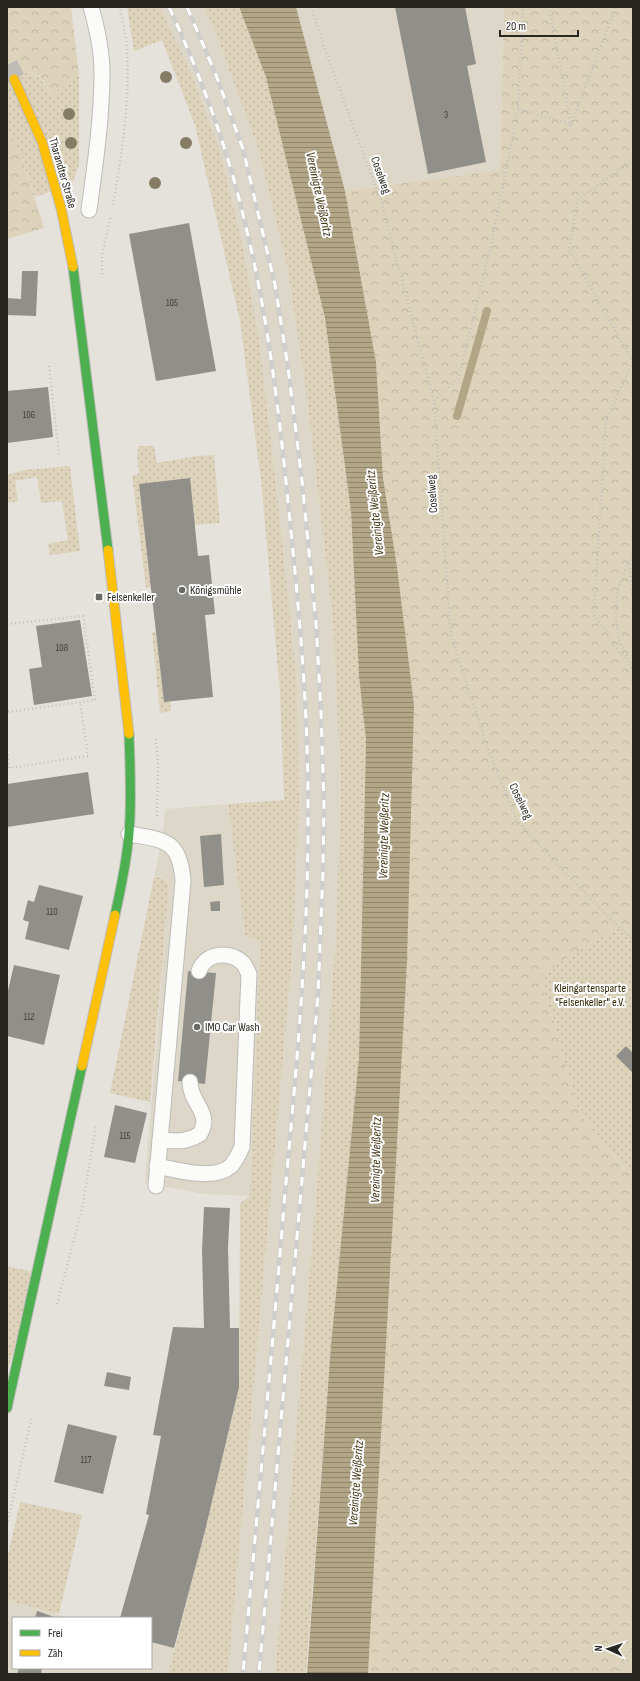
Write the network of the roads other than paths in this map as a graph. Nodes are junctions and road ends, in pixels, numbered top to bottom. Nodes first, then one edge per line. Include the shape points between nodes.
1 (91, 7) edge
2 (14, 78) tunnel mouth
3 (89, 210) dead end
4 (129, 834) junction
5 (198, 972) dead end
6 (190, 1082) dead end
7 (160, 1140) junction
8 (157, 1166) junction
9 (156, 1186) dead end
10 (7, 1408) edge

1 - 3 lane via 97,29 102,72 99,140
2 - 4 main road, Tharandter Straße via 42,142 62,208 76,279 129,726 132,799
4 - 7 lane via 162,840 175,849 181,863 183,881
4 - 10 main road, Tharandter Straße via 115,911
5 - 8 lane via 205,961 213,956 223,955 244,964 249,974 242,1147 230,1167 218,1172 192,1173
6 - 7 lane via 190,1092 204,1122 200,1134 191,1140 181,1142
7 - 8 lane
8 - 9 lane

